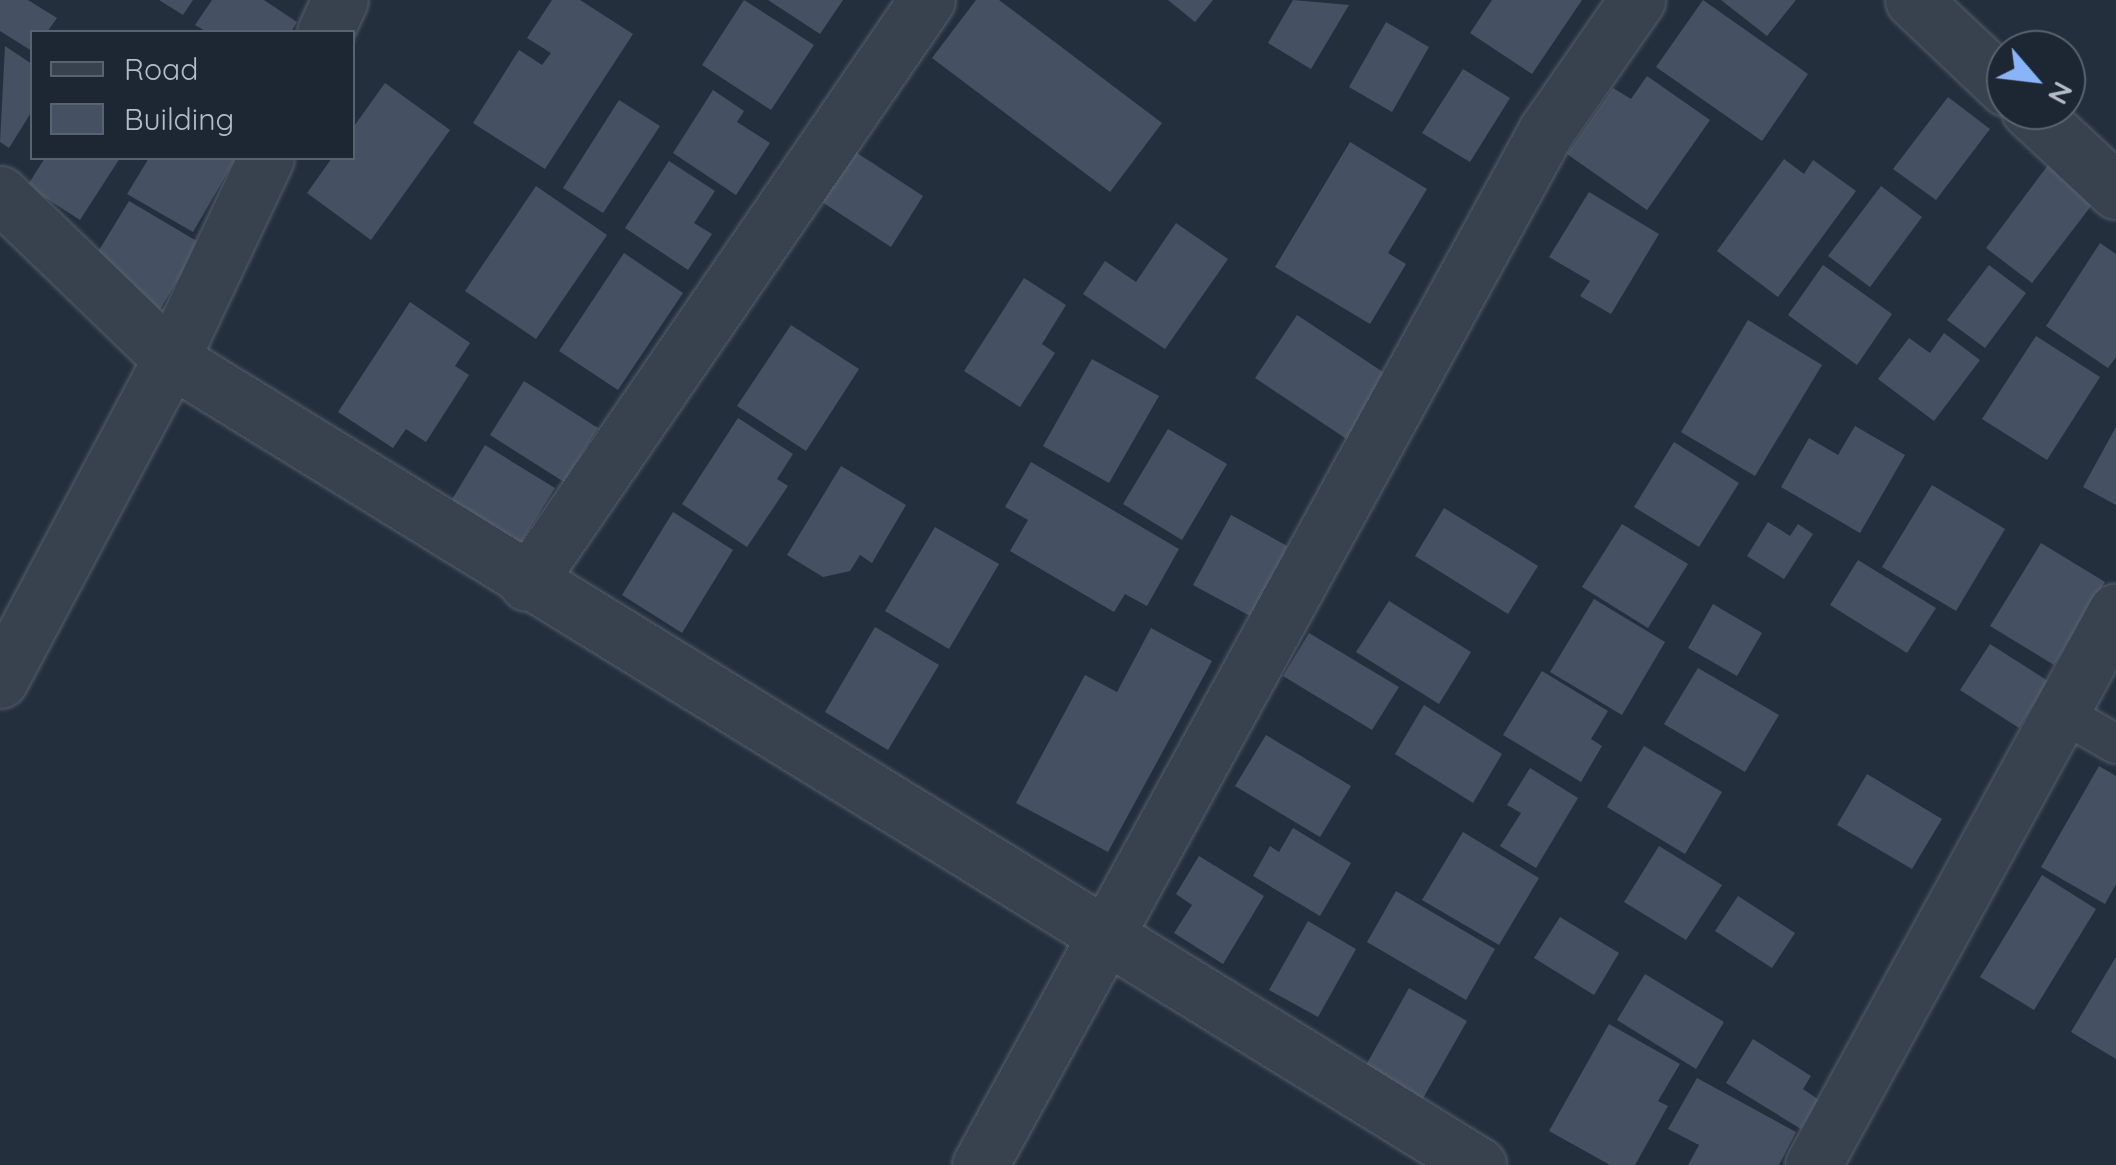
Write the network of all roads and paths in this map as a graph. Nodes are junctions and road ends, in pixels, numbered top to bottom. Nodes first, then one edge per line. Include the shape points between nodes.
1 (340, 0) edge
2 (926, 0) edge
3 (1637, 0) edge
4 (1913, 0) edge
5 (325, 30) edge
6 (1986, 69) edge
7 (2051, 130) edge
8 (265, 160) edge
9 (2116, 190) edge
10 (0, 194) edge
11 (171, 359) junction
12 (526, 583) junction
13 (2116, 612) edge
14 (0, 680) edge
15 (2062, 713) junction
16 (2116, 744) edge
17 (1103, 936) junction
18 (980, 1165) edge
19 (1478, 1165) edge
20 (1813, 1165) edge

1 - 5 street
2 - 12 street
3 - 17 street via 1546,131
4 - 6 street
7 - 9 street
8 - 11 street
10 - 11 street
11 - 12 street
11 - 14 street
12 - 17 street
13 - 15 street
15 - 16 lane
15 - 20 street
17 - 18 street
17 - 19 street

